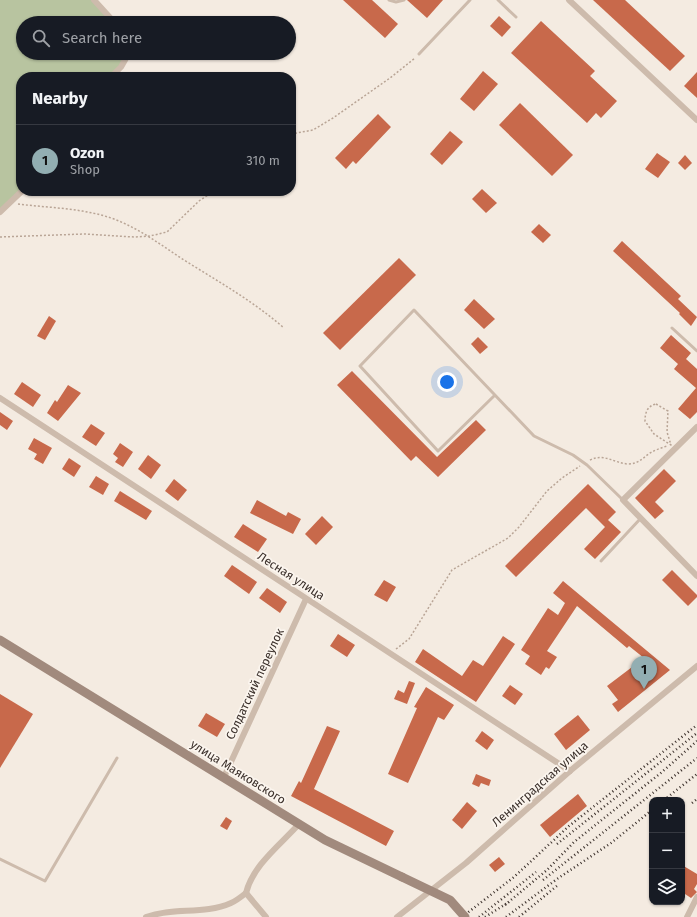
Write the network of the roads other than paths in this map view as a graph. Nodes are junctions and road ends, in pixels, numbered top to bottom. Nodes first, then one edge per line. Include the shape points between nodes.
1 (94, 0) edge
2 (389, 0) edge
3 (404, 0) edge
4 (470, 0) edge
5 (498, 0) edge
6 (569, 0) edge
7 (109, 16) edge
8 (516, 17) dead end
9 (419, 54) road end
10 (125, 60) edge
11 (116, 72) edge
12 (697, 120) edge
13 (17, 196) edge
14 (0, 212) edge
15 (672, 328) dead end
16 (697, 351) edge
17 (495, 394) junction
18 (0, 398) edge
19 (697, 427) edge
20 (622, 500) junction
21 (641, 518) junction
22 (601, 561) dead end
23 (697, 576) edge
24 (306, 599) junction
25 (0, 640) edge
26 (697, 666) edge
27 (117, 758) dead end
28 (570, 771) junction
29 (224, 777) junction
30 (299, 824) junction
31 (0, 859) edge
32 (246, 893) junction
33 (697, 897) edge
34 (146, 917) edge
35 (266, 917) edge
36 (396, 917) edge
37 (466, 917) edge
38 (687, 917) edge

1 - 7 street
2 - 3 lane
4 - 9 lane
5 - 8 lane
6 - 12 street
10 - 11 street
13 - 14 street
15 - 16 lane
17 - 17 lane via 438,451 360,366 414,310
17 - 20 lane via 534,436 585,463
18 - 24 street, Лесная улица
19 - 20 street
20 - 21 street
21 - 22 lane
21 - 23 street
24 - 28 street, Лесная улица
24 - 29 street, Солдатский переулок
25 - 29 street, улица Маяковского
26 - 28 street, Ленинградская улица
27 - 31 lane via 45,881
28 - 36 street, Ленинградская улица via 466,863
29 - 30 street, улица Маяковского
30 - 32 street via 258,869 250,880
30 - 37 street, улица Маяковского, bridge via 355,856 450,900
32 - 34 street via 231,904
32 - 35 street
33 - 38 street

